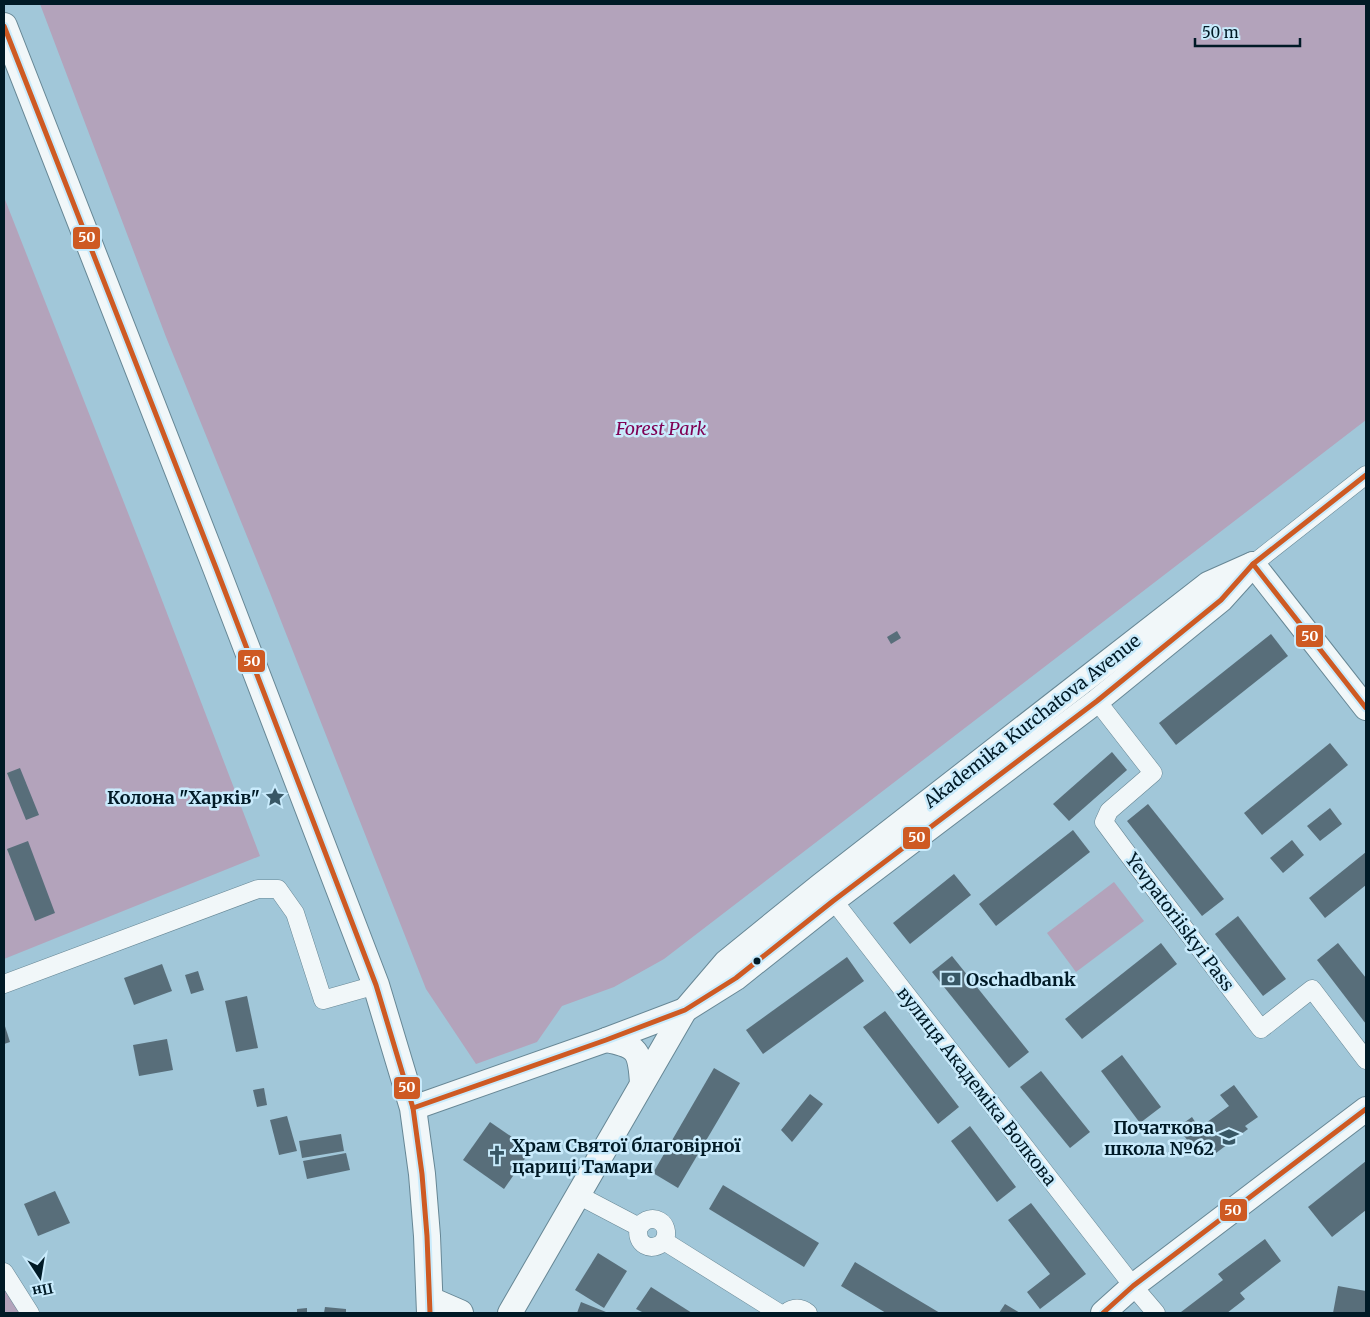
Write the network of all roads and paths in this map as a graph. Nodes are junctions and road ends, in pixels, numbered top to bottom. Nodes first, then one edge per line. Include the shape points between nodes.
1 (4, 26) edge
2 (1366, 475) edge
3 (1253, 564) junction
4 (1097, 701) junction
5 (1366, 708) edge
6 (827, 893) junction
7 (4, 984) edge
8 (376, 985) junction
9 (686, 1010) junction
10 (606, 1040) junction
11 (1366, 1060) edge
12 (642, 1084) junction
13 (413, 1108) junction
14 (1366, 1109) edge
15 (578, 1195) junction
16 (4, 1272) edge
17 (1133, 1286) junction
18 (430, 1307) edge
19 (30, 1313) edge
20 (460, 1313) edge
21 (510, 1313) edge
22 (779, 1313) edge
23 (786, 1313) edge
24 (808, 1313) edge
25 (1103, 1313) edge
26 (1156, 1313) edge

1 - 8 main road
2 - 3 street, Akademika Kurchatova Avenue
3 - 4 street, Akademika Kurchatova Avenue via 1221,600
3 - 5 street
3 - 6 street, Akademika Kurchatova Avenue via 1208,584
4 - 6 street, Akademika Kurchatova Avenue
4 - 11 street, Yevpatoriiskyi Pass via 1153,773 1109,810 1104,822 1261,1029 1312,989
6 - 9 street, Akademika Kurchatova Avenue via 726,962
6 - 17 street, вулиця Академіка Волкова
7 - 8 street via 258,889 278,889 295,913 322,1000
8 - 13 main road
9 - 10 street
9 - 12 street, Akademika Kurchatova Avenue
10 - 12 street via 633,1049 641,1061
10 - 13 street
12 - 15 street, Akademika Kurchatova Avenue
13 - 18 main road via 422,1174
14 - 17 street
15 - 21 street, Akademika Kurchatova Avenue
15 - 22 street via 639,1227 639,1240 646,1246 659,1246 664,1241
16 - 19 street
17 - 25 street
17 - 26 street, вулиця Академіка Волкова
18 - 20 main road
23 - 24 street via 796,1308

